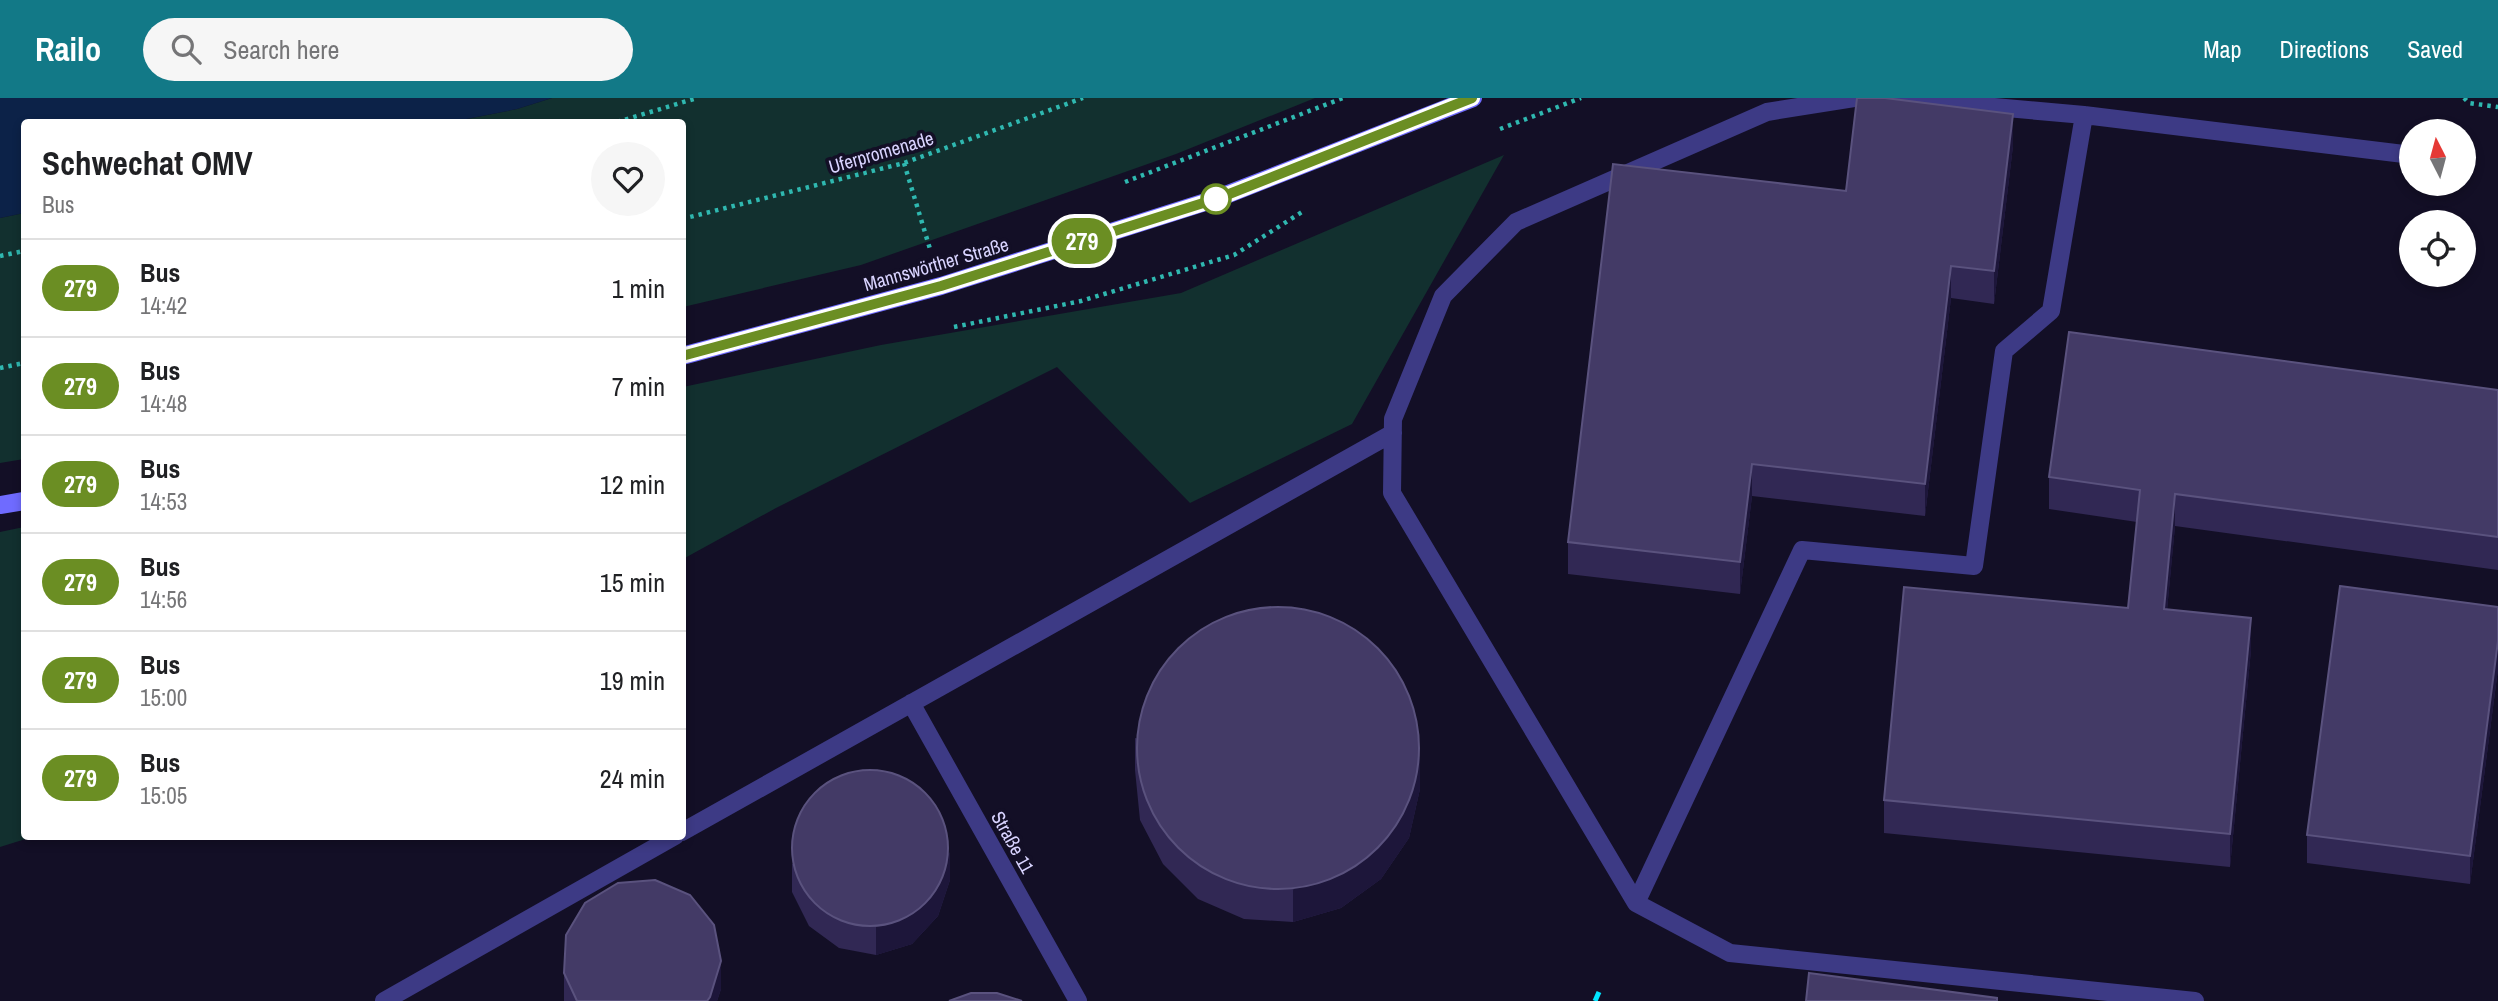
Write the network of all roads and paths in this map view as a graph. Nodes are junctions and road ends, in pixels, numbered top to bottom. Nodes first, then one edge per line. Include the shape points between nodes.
1 (697, 98) edge
2 (1083, 98) edge
3 (1343, 98) edge
4 (1472, 98) edge
5 (1854, 98) edge
6 (1894, 98) edge
7 (2464, 98) edge
8 (2498, 107) edge
9 (2084, 115) junction
10 (627, 119) edge
11 (2399, 153) edge
12 (904, 163) junction
13 (1119, 184) dead end
14 (686, 218) edge
15 (942, 242) dead end
16 (929, 246) junction
17 (21, 252) edge
18 (0, 256) edge
19 (941, 286) junction
20 (686, 355) edge
21 (21, 364) edge
22 (0, 368) edge
23 (1393, 433) junction
24 (21, 502) edge
25 (0, 505) edge
26 (911, 703) junction
27 (686, 830) edge
28 (668, 840) edge
29 (1636, 903) junction
30 (2087, 995) edge
31 (384, 1001) edge
32 (1078, 1001) edge
33 (2195, 1001) edge

1 - 10 path
2 - 12 path, Uferpromenade
3 - 13 path
4 - 19 main road, Mannswörther Straße via 1219,198
5 - 23 lane via 1767,112 1516,222 1443,296 1393,419
6 - 9 lane
7 - 8 path via 2469,103
9 - 11 lane
9 - 29 lane via 2051,311 2004,351 1974,566 1802,550
12 - 14 path, Uferpromenade
12 - 16 path
15 - 16 path
16 - 19 path
17 - 18 path
19 - 20 main road, Mannswörther Straße
21 - 22 path
23 - 26 lane
23 - 29 lane via 1392,493
24 - 25 main road
26 - 27 lane
26 - 32 lane, Straße 11
28 - 31 lane
29 - 30 lane via 1730,953
30 - 33 lane

